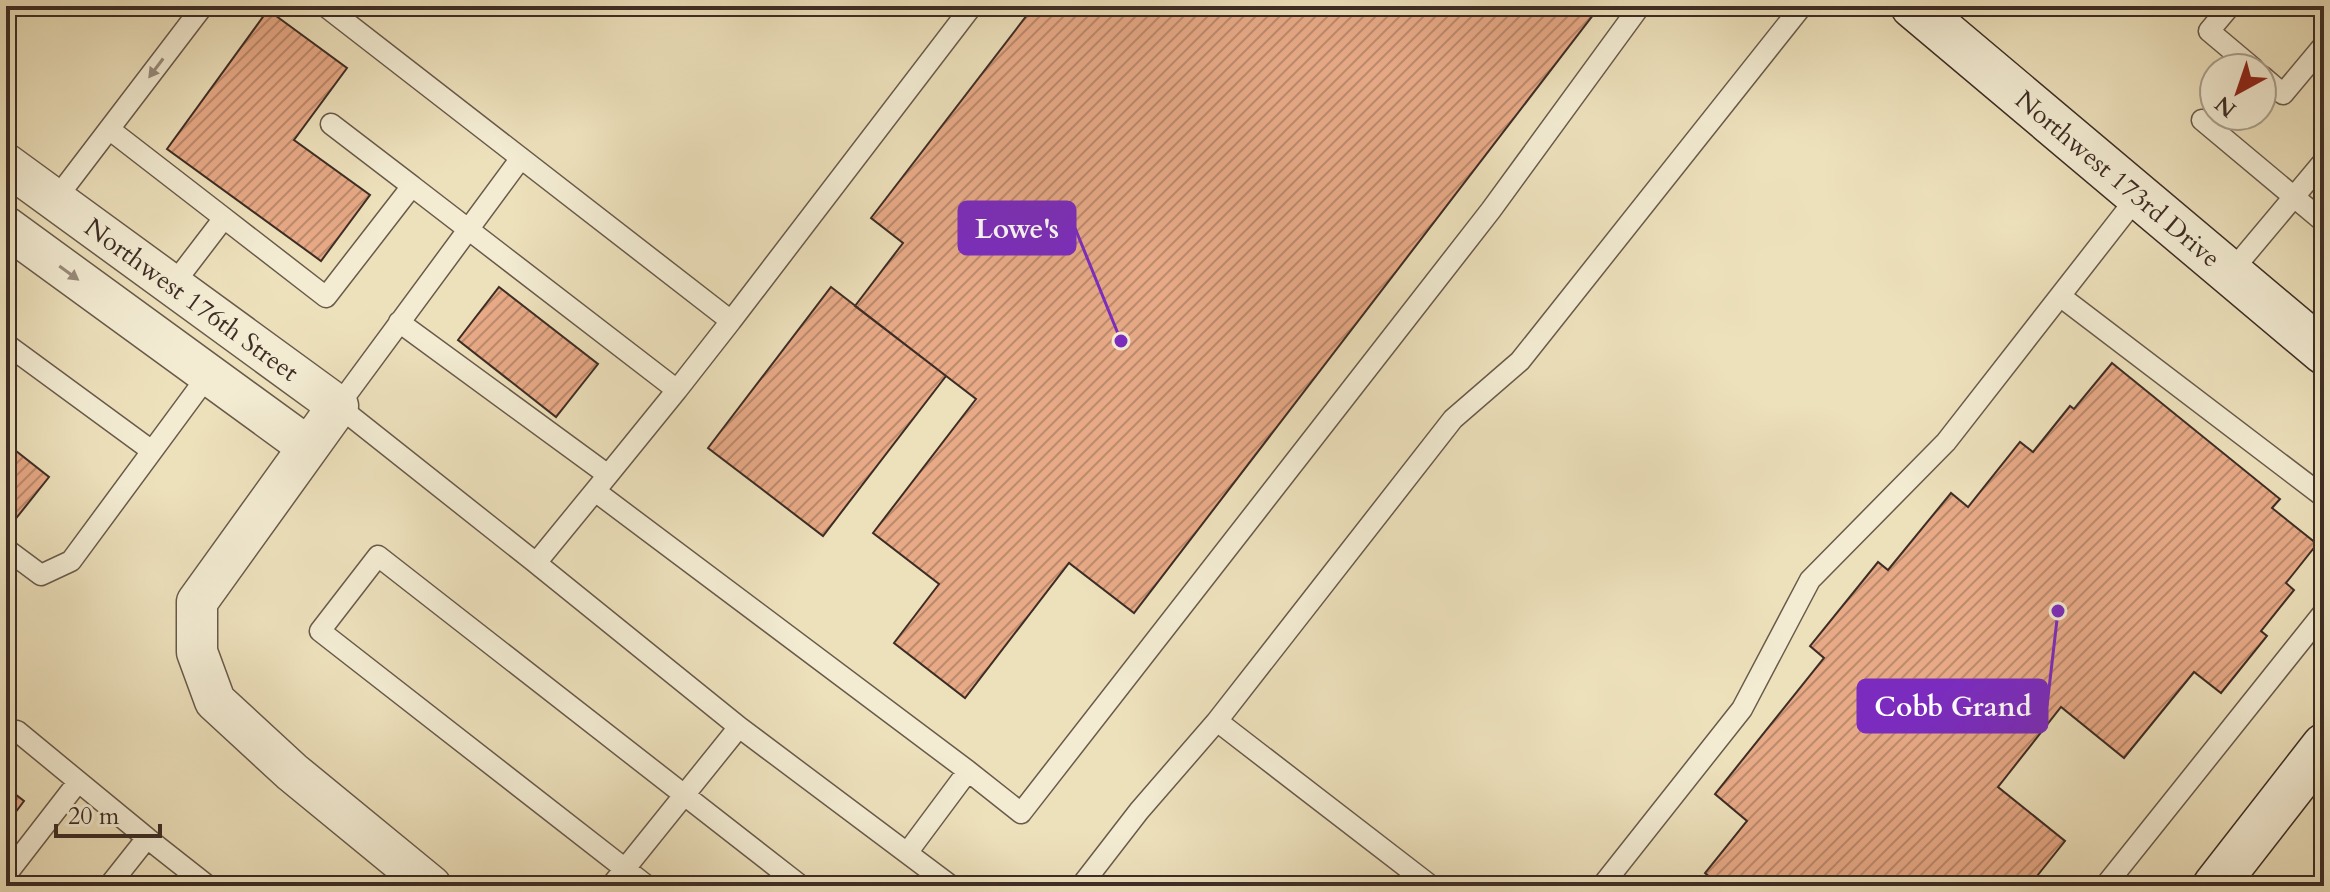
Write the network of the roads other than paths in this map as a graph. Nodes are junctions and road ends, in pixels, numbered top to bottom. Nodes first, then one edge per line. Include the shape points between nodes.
1 (203, 6) edge
2 (325, 6) edge
3 (972, 6) edge
4 (1640, 6) edge
5 (1802, 6) edge
6 (2230, 6) edge
7 (1926, 10) edge
8 (2324, 45) edge
9 (2234, 52) edge
10 (2278, 90) edge
11 (331, 124) dead end
12 (109, 129) junction
13 (2216, 132) edge
14 (521, 158) junction
15 (2324, 161) edge
16 (6, 164) edge
17 (412, 186) junction
18 (2138, 196) junction
19 (2294, 197) junction
20 (55, 200) junction
21 (224, 218) junction
22 (2324, 222) edge
23 (6, 227) edge
24 (467, 229) junction
25 (2230, 273) junction
26 (172, 286) junction
27 (2060, 296) junction
28 (731, 321) junction
29 (399, 322) junction
30 (6, 344) edge
31 (2324, 352) edge
32 (209, 374) junction
33 (677, 390) junction
34 (338, 406) junction
35 (308, 447) junction
36 (152, 451) junction
37 (602, 483) junction
38 (2324, 497) edge
39 (6, 549) edge
40 (536, 563) junction
41 (2324, 612) edge
42 (1217, 721) junction
43 (739, 727) junction
44 (6, 729) edge
45 (2324, 746) edge
46 (968, 771) junction
47 (78, 782) junction
48 (684, 795) junction
49 (147, 838) junction
50 (907, 853) junction
51 (625, 869) junction
52 (6, 875) edge
53 (109, 886) edge
54 (208, 886) edge
55 (431, 886) edge
56 (611, 886) edge
57 (647, 886) edge
58 (801, 886) edge
59 (951, 886) edge
60 (1081, 886) edge
61 (1431, 886) edge
62 (1602, 886) edge
63 (2105, 886) edge
64 (2215, 886) edge

1 -> 12 lane
2 - 14 lane
3 - 28 lane
4 - 46 lane via 1491,210 1021,813
5 - 42 lane via 1520,361 1453,419
6 - 9 lane via 2209,31
7 - 18 street, Northwest 173rd Drive
8 - 10 lane via 2283,94
11 - 17 lane
12 - 20 lane
12 - 21 lane
13 - 19 lane
14 - 24 lane
14 - 28 lane
15 - 19 lane
16 - 20 street, Northwest 176th Street
17 - 21 lane via 326,297
17 - 24 lane
18 - 25 street, Northwest 173rd Drive
18 - 27 lane
19 - 22 lane
19 - 25 lane
20 - 26 street, Northwest 176th Street
21 - 26 lane
23 -> 32 street, Northwest 176th Street
24 - 29 lane
24 - 33 lane
25 - 31 street, Northwest 173rd Drive
26 - 34 street, Northwest 176th Street
27 - 38 lane
27 - 62 lane via 1946,442 1810,580 1742,709
28 - 33 lane
29 - 34 lane
29 - 37 lane
30 - 36 lane
32 - 35 street, Northwest 176th Street
32 - 36 lane
33 - 37 lane
34 - 35 street
34 - 40 lane
35 - 55 street via 197,602 197,652 215,701
36 - 39 lane via 71,561 41,575
37 - 40 lane
37 - 46 lane
40 - 43 lane
41 - 63 lane
42 - 60 lane
42 - 61 lane
43 - 48 lane
43 - 50 lane
44 - 47 lane via 17,731
45 - 64 street
46 - 50 lane
47 - 49 lane
47 - 52 lane
48 - 51 lane
48 - 51 lane via 378,556 320,631
48 - 58 lane
49 - 53 lane
49 - 54 lane
50 - 59 lane
51 - 56 lane
51 - 57 lane

